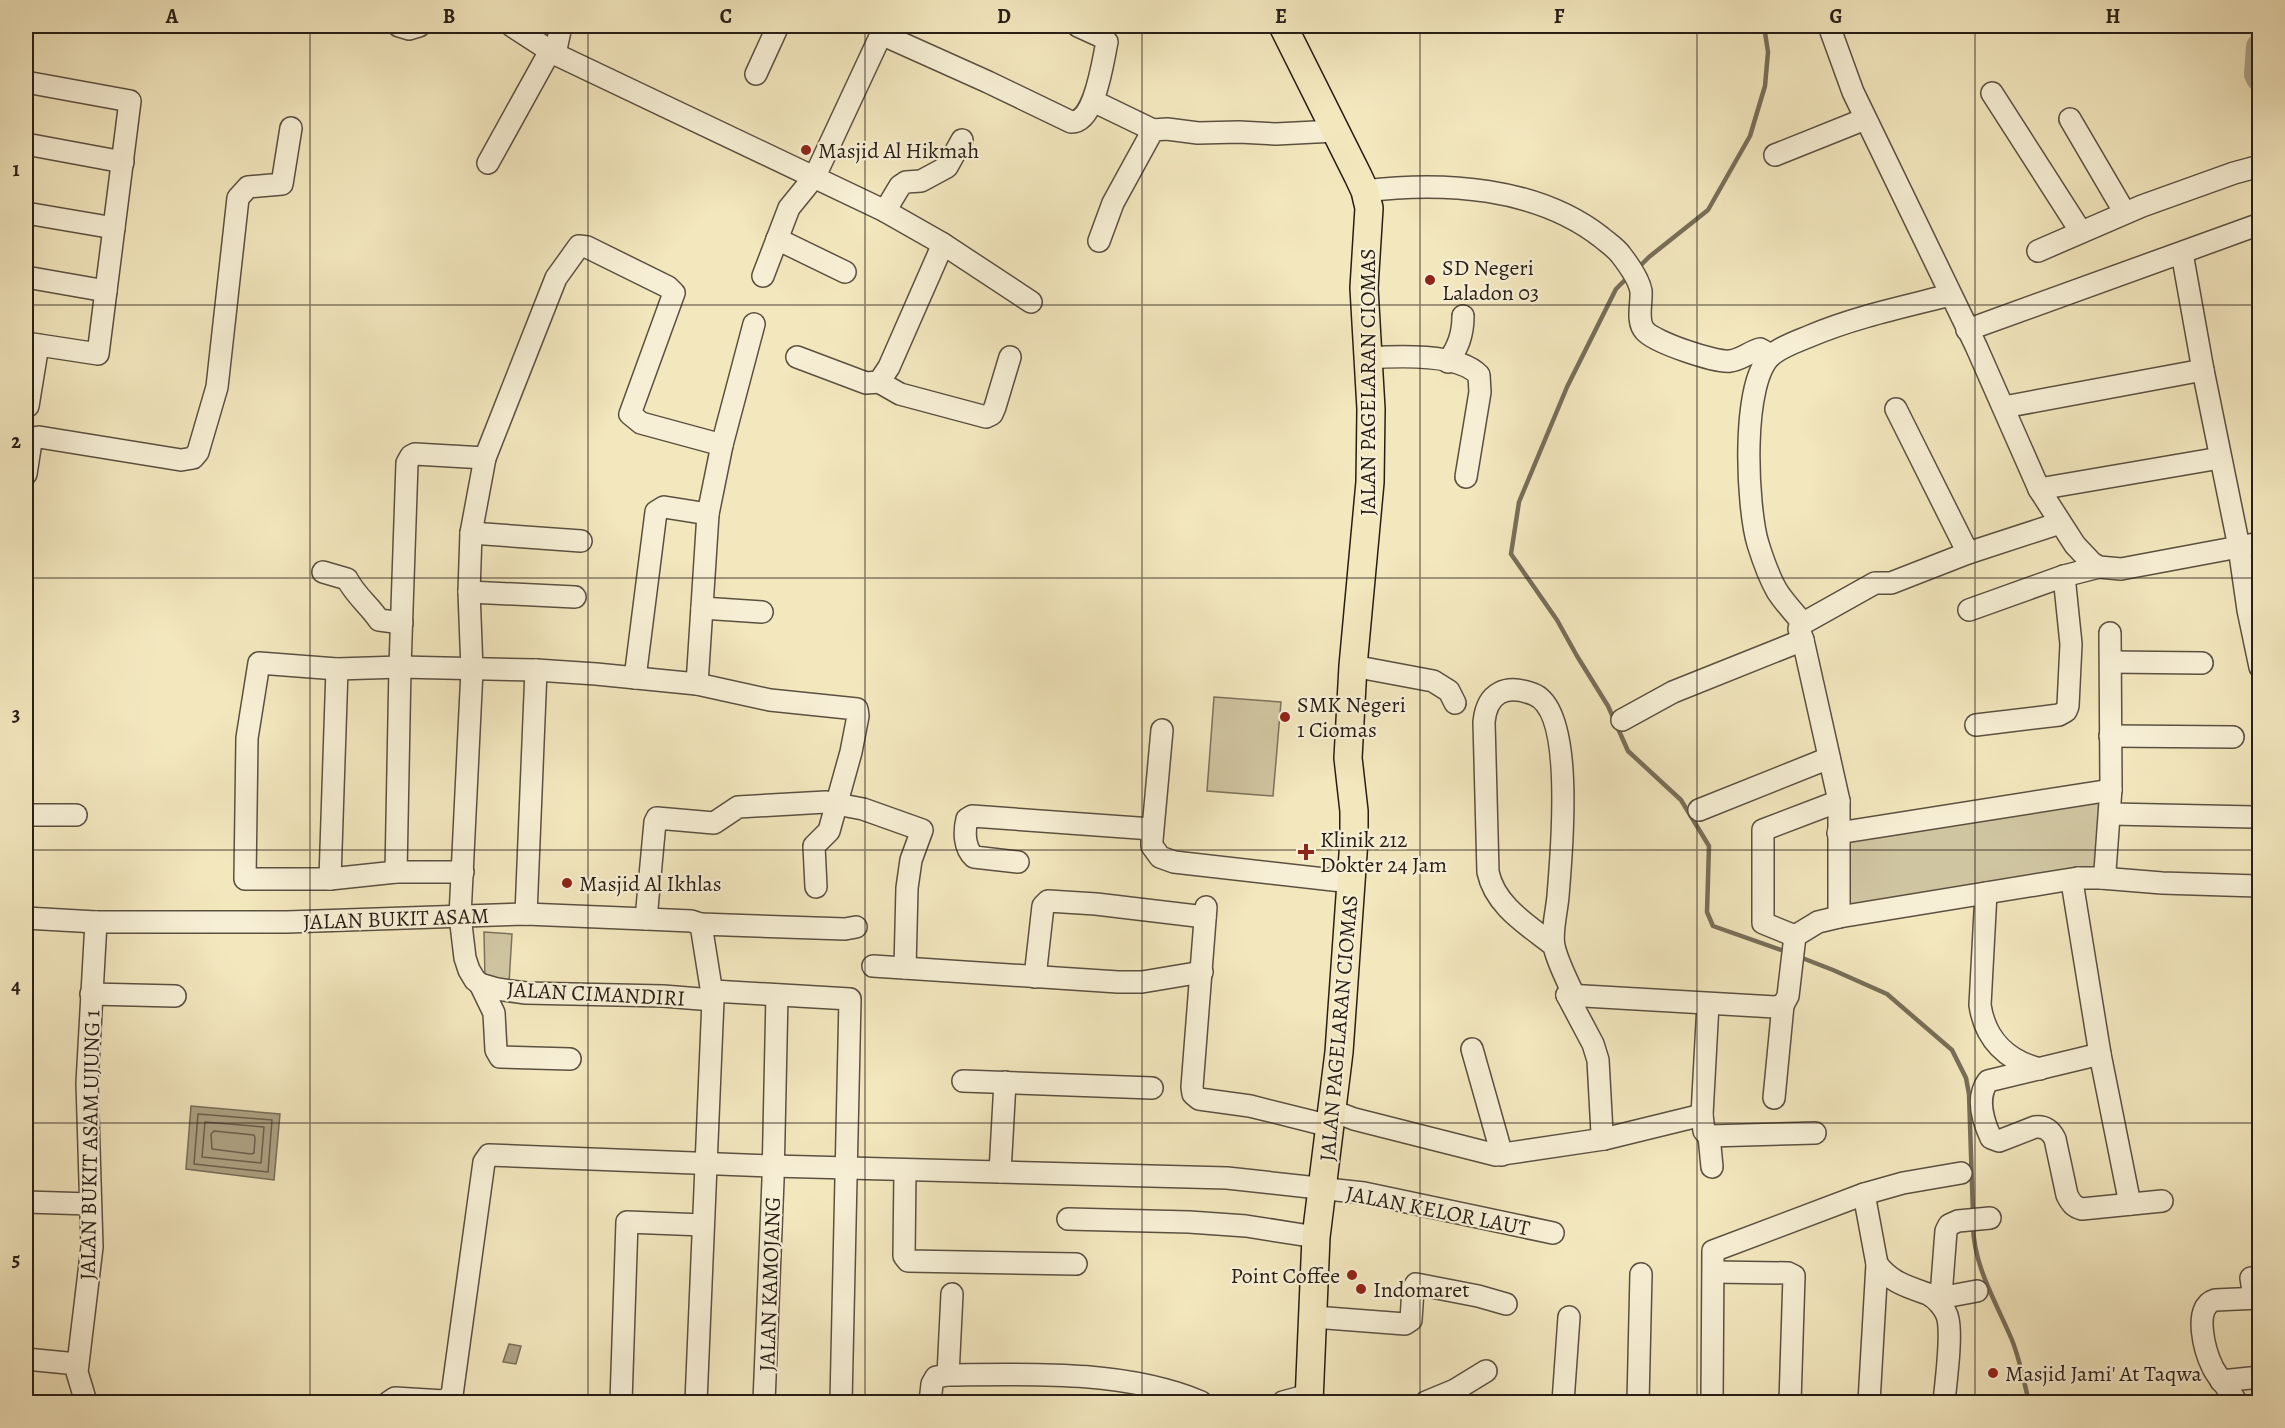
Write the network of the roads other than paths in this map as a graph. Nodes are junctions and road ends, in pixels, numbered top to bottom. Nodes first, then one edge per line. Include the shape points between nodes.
1 (399, 26) edge
2 (419, 26) edge
3 (512, 26) edge
4 (561, 26) edge
5 (1078, 26) edge
6 (1283, 26) edge
7 (1829, 26) edge
8 (771, 28) edge
9 (883, 30) edge
10 (552, 53) junction
11 (756, 74) dead end
12 (26, 82) edge
13 (1992, 93) dead end
14 (1094, 101) junction
15 (1865, 118) junction
16 (2070, 119) dead end
17 (291, 128) dead end
18 (1153, 130) junction
19 (1335, 131) junction
20 (962, 140) dead end
21 (26, 144) edge
22 (1775, 155) dead end
23 (123, 162) junction
24 (488, 162) dead end
25 (2259, 166) edge
26 (815, 176) junction
27 (1365, 191) junction
28 (885, 211) junction
29 (26, 213) edge
30 (2125, 213) junction
31 (2259, 225) edge
32 (114, 228) junction
33 (2081, 232) junction
34 (777, 239) junction
35 (1099, 241) dead end
36 (943, 244) junction
37 (2038, 251) dead end
38 (2182, 253) junction
39 (845, 272) dead end
40 (763, 276) dead end
41 (26, 277) edge
42 (106, 291) junction
43 (1950, 295) junction
44 (1031, 302) dead end
45 (1463, 316) dead end
46 (754, 324) dead end
47 (1967, 330) junction
48 (32, 344) edge
49 (1771, 354) junction
50 (797, 357) dead end
51 (1010, 357) dead end
52 (1367, 358) junction
53 (1448, 362) junction
54 (2203, 370) junction
55 (879, 382) junction
56 (26, 406) edge
57 (2004, 407) junction
58 (1896, 409) dead end
59 (723, 445) junction
60 (485, 458) junction
61 (2220, 458) junction
62 (26, 474) edge
63 (1466, 477) dead end
64 (2039, 489) junction
65 (708, 514) junction
66 (2060, 523) junction
67 (471, 533) junction
68 (581, 541) dead end
69 (2249, 545) edge
70 (1968, 553) junction
71 (2099, 567) junction
72 (323, 572) dead end
73 (2064, 576) junction
74 (469, 592) junction
75 (575, 597) dead end
76 (702, 608) junction
77 (2254, 609) edge
78 (1969, 610) dead end
79 (762, 612) dead end
80 (402, 623) junction
81 (1803, 632) junction
82 (2110, 633) dead end
83 (2111, 662) junction
84 (2202, 663) dead end
85 (1353, 666) junction
86 (2259, 667) edge
87 (400, 668) junction
88 (336, 669) junction
89 (472, 670) junction
90 (536, 670) junction
91 (635, 678) junction
92 (697, 684) junction
93 (1455, 703) dead end
94 (1622, 720) dead end
95 (1976, 725) dead end
96 (1162, 730) dead end
97 (2110, 736) junction
98 (2233, 737) dead end
99 (1829, 758) junction
100 (2111, 790) junction
101 (1839, 801) junction
102 (836, 802) junction
103 (1699, 810) dead end
104 (2110, 814) junction
105 (26, 815) edge
106 (76, 815) dead end
107 (2254, 817) dead end
108 (1152, 829) junction
109 (1838, 833) junction
110 (1018, 862) dead end
111 (396, 872) junction
112 (462, 872) junction
113 (2078, 878) junction
114 (2101, 878) junction
115 (330, 879) junction
116 (1351, 882) junction
117 (2257, 886) dead end
118 (816, 887) dead end
119 (1986, 893) junction
120 (526, 915) junction
121 (460, 916) junction
122 (1839, 917) junction
123 (26, 918) edge
124 (646, 919) junction
125 (96, 922) junction
126 (698, 923) junction
127 (856, 927) dead end
128 (1795, 939) junction
129 (1553, 945) junction
130 (873, 966) dead end
131 (905, 968) junction
132 (1202, 972) junction
133 (1035, 977) junction
134 (480, 984) junction
135 (91, 994) junction
136 (777, 995) junction
137 (1567, 995) junction
138 (175, 996) dead end
139 (713, 996) junction
140 (1708, 1004) junction
141 (1783, 1005) junction
142 (1472, 1049) dead end
143 (2100, 1054) junction
144 (570, 1059) dead end
145 (2040, 1069) junction
146 (963, 1081) dead end
147 (1005, 1082) junction
148 (1152, 1088) dead end
149 (1774, 1098) dead end
150 (1702, 1115) junction
151 (1331, 1118) junction
152 (1815, 1133) dead end
153 (1709, 1136) junction
154 (1604, 1139) junction
155 (1503, 1155) junction
156 (706, 1164) junction
157 (773, 1166) junction
158 (1712, 1167) dead end
159 (846, 1168) junction
160 (904, 1170) junction
161 (1000, 1172) junction
162 (1961, 1173) dead end
163 (1323, 1188) junction
164 (1864, 1194) junction
165 (26, 1202) edge
166 (2162, 1202) dead end
167 (90, 1204) junction
168 (2130, 1204) junction
169 (1068, 1219) dead end
170 (1975, 1219) dead end
171 (703, 1225) junction
172 (1553, 1233) dead end
173 (1316, 1237) junction
174 (1076, 1264) dead end
175 (1877, 1264) junction
176 (1713, 1272) junction
177 (1641, 1274) dead end
178 (1977, 1291) dead end
179 (2255, 1291) edge
180 (952, 1294) dead end
181 (1937, 1296) junction
182 (1506, 1304) dead end
183 (1314, 1317) junction
184 (1569, 1317) dead end
185 (26, 1359) edge
186 (77, 1364) junction
187 (1486, 1371) dead end
188 (948, 1375) junction
189 (2259, 1377) edge
190 (2221, 1381) junction
191 (1309, 1399) edge
192 (86, 1402) edge
193 (389, 1402) edge
194 (621, 1402) edge
195 (696, 1402) edge
196 (764, 1402) edge
197 (841, 1402) edge
198 (930, 1402) edge
199 (1201, 1402) edge
200 (1282, 1402) edge
201 (1426, 1402) edge
202 (1563, 1402) edge
203 (1638, 1402) edge
204 (1712, 1402) edge
205 (1790, 1402) edge
206 (1869, 1402) edge
207 (1944, 1402) edge
208 (2236, 1402) edge

1 - 2 street
3 - 10 street
4 - 10 street
5 - 14 street via 1107,42
6 - 19 main road, JALAN PAGELARAN CIOMAS
7 - 15 street
8 - 11 street
9 - 14 street via 1071,122 1081,119
9 - 26 street
10 - 24 street
10 - 26 street
12 - 23 street via 130,101
13 - 33 street
14 - 18 street
15 - 22 street
15 - 43 street
16 - 30 street
17 - 62 street via 282,184 248,187 238,198 217,387 194,458 181,460 39,437 31,442
18 - 19 street via 1287,134
18 - 35 street via 1113,203
19 - 27 main road, JALAN PAGELARAN CIOMAS
20 - 28 street via 947,167 900,186
21 - 23 street
23 - 32 street
25 - 30 street
26 - 28 street
26 - 34 street via 789,207
27 - 49 street via 1466,188 1558,211 1587,226 1617,250 1641,290 1641,325 1654,338 1721,360 1734,361 1760,349
27 - 52 main road, JALAN PAGELARAN CIOMAS via 1369,208 1364,288
28 - 36 street
29 - 32 street
30 - 33 street
31 - 38 street
32 - 42 street
33 - 37 street
34 - 39 street
34 - 40 street
36 - 44 street
36 - 55 street via 890,368
38 - 47 street
38 - 54 street
41 - 42 street
42 - 48 street via 98,354
43 - 47 street
43 - 49 street via 1862,317
45 - 53 street via 1459,345
46 - 59 street
47 - 57 street
48 - 56 street
49 - 81 street via 1756,386 1750,416 1752,515 1777,592
50 - 55 street via 866,383
51 - 55 street via 995,407 986,417 900,394
52 - 53 street via 1408,356
52 - 85 main road, JALAN PAGELARAN CIOMAS via 1370,482
53 - 63 street via 1475,371 1480,379
54 - 57 street
54 - 61 street
57 - 64 street
58 - 70 street
59 - 60 street, JALAN CIMANDIRI via 641,423 630,414 674,293 579,246 556,278
59 - 65 street
60 - 67 street, JALAN CIMANDIRI
60 - 80 street via 415,454 408,459
61 - 64 street
61 - 69 street
64 - 66 street
65 - 76 street
65 - 91 street via 664,507 656,512
66 - 70 street
66 - 71 street via 2075,545
67 - 68 street
67 - 74 street, JALAN CIMANDIRI
69 - 71 street via 2133,568
69 - 77 street
70 - 81 street via 1891,583 1875,583
71 - 73 street
72 - 80 street via 347,579 357,597 372,608 379,620
73 - 78 street
73 - 95 street via 2071,644 2066,711 2060,715
74 - 75 street
74 - 89 street, JALAN CIMANDIRI
76 - 79 street
76 - 92 street
77 - 86 street
80 - 87 street
81 - 94 street via 1672,692
81 - 99 street
82 - 83 street
83 - 84 street
83 - 97 street
85 - 93 street via 1433,681 1449,691
85 - 116 main road, JALAN PAGELARAN CIOMAS via 1348,758 1354,811
87 - 88 street
87 - 89 street
87 - 111 street
88 - 115 street
88 - 115 street via 260,663 247,738 245,879
89 - 90 street
89 - 112 street, JALAN CIMANDIRI
90 - 91 street
90 - 120 street
91 - 92 street
92 - 102 street via 770,700 857,709 851,752
96 - 108 street
97 - 98 street
97 - 100 street
99 - 101 street
99 - 103 street
100 - 104 street
100 - 109 street
101 - 109 street
101 - 128 street via 1763,830 1763,923
102 - 118 street via 829,831 814,846
102 - 124 street via 738,807 714,824 657,818
102 - 131 street via 921,830 907,888
104 - 107 street
104 - 114 street
105 - 106 street
108 - 110 street via 972,816 967,819 969,853 981,859
108 - 116 street via 1155,852 1174,862
109 - 122 street
111 - 112 street
111 - 115 street
112 - 121 street, JALAN CIMANDIRI
113 - 114 street
113 - 119 street
113 - 143 street via 2074,893
114 - 117 street
116 - 151 main road, JALAN PAGELARAN CIOMAS
119 - 122 street
119 - 145 street via 1982,1015 1989,1034 2006,1054
120 - 121 street, JALAN BUKIT ASAM
120 - 124 street, JALAN BUKIT ASAM
121 - 125 street, JALAN BUKIT ASAM via 287,922
121 - 134 street, JALAN CIMANDIRI via 467,965
122 - 128 street via 1818,922
123 - 125 street, JALAN BUKIT ASAM
124 - 126 street, JALAN BUKIT ASAM
125 - 135 street, JALAN BUKIT ASAM UJUNG 1
126 - 127 street, JALAN BUKIT ASAM
126 - 139 street
128 - 141 street via 1788,996
129 - 129 street via 1563,821 1556,724 1544,701 1529,693 1504,691 1488,704 1484,722 1488,872 1498,898
129 - 137 street via 1571,989
130 - 131 street
131 - 133 street
132 - 133 street via 1142,982
132 - 133 street via 1205,912 1048,901 1042,906
132 - 151 street via 1193,1095
134 - 139 street, JALAN CIMANDIRI via 526,993
134 - 144 street via 494,1014 500,1057
135 - 138 street
135 - 167 street, JALAN BUKIT ASAM UJUNG 1 via 86,1100
136 - 139 street, JALAN CIMANDIRI
136 - 157 street, JALAN KAMOJANG
136 - 159 street, JALAN CIMANDIRI via 850,999
137 - 140 street
137 - 154 street via 1598,1060
139 - 156 street
140 - 141 street
140 - 150 street
141 - 149 street
142 - 155 street
143 - 145 street
143 - 168 street
145 - 168 street via 1993,1078 1986,1084 1981,1101 1991,1138 1999,1141 2035,1127 2046,1129 2055,1139 2071,1203 2082,1209
146 - 147 street
147 - 148 street
147 - 161 street
150 - 153 street via 1704,1131
150 - 154 street
151 - 155 street via 1354,1119 1485,1154
151 - 163 main road, JALAN PAGELARAN CIOMAS
152 - 153 street
153 - 158 street
154 - 155 street
156 - 157 street, JALAN KELOR LAUT
156 - 171 street
156 - 193 street, JALAN KELOR LAUT via 489,1155 484,1162 452,1395 444,1401 395,1398
157 - 159 street, JALAN KELOR LAUT
157 - 196 street, JALAN KAMOJANG
159 - 160 street, JALAN KELOR LAUT
159 - 197 street
160 - 161 street, JALAN KELOR LAUT
160 - 174 street via 904,1256 908,1261
161 - 163 street, JALAN KELOR LAUT via 1227,1178
162 - 164 street
163 - 172 street, JALAN KELOR LAUT
163 - 173 main road, JALAN PAGELARAN CIOMAS
164 - 175 street
164 - 176 street via 1713,1251
165 - 167 street
166 - 168 street
167 - 186 street, JALAN BUKIT ASAM UJUNG 1 via 92,1247
169 - 173 street via 1246,1226
170 - 181 street via 1949,1225 1946,1231
171 - 194 street via 627,1222
171 - 195 street
173 - 183 main road, JALAN PAGELARAN CIOMAS
175 - 181 street via 1893,1280
175 - 206 street
176 - 204 street
176 - 205 street via 1794,1276
177 - 203 street
178 - 181 street
179 - 190 street via 2210,1301 2204,1307 2206,1347
180 - 188 street
181 - 207 street via 1948,1319
182 - 183 street via 1416,1284 1411,1320 1405,1324
183 - 191 main road, JALAN PAGELARAN CIOMAS
184 - 202 street
185 - 186 street
186 - 192 street, JALAN BUKIT ASAM UJUNG 1
187 - 201 street
188 - 198 street via 936,1377
188 - 199 street via 1013,1374 1128,1381
189 - 190 street
190 - 208 street
191 - 200 street

